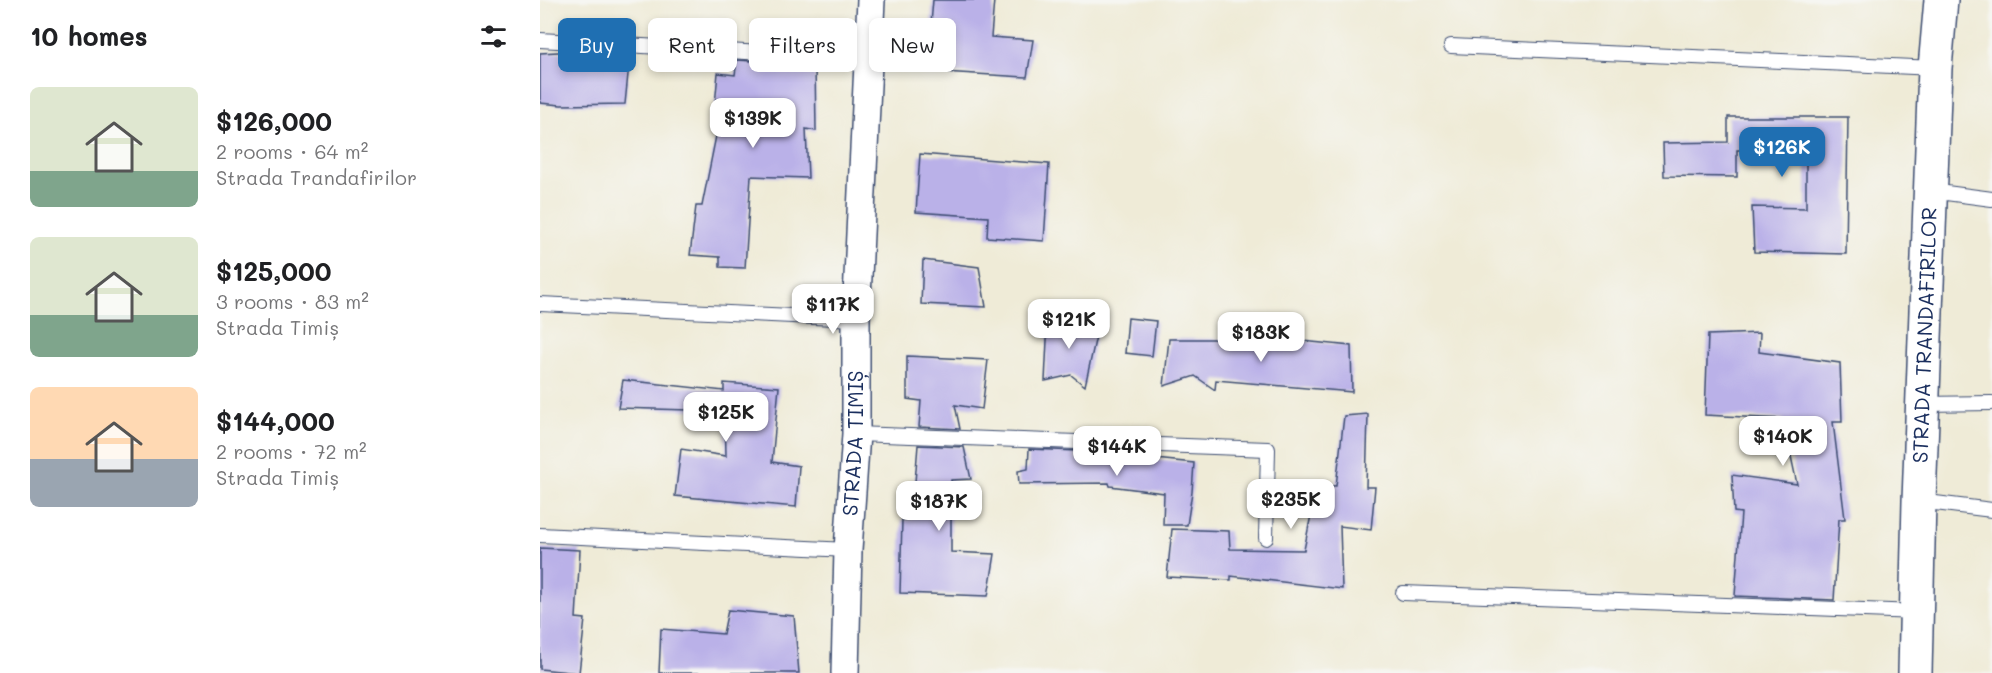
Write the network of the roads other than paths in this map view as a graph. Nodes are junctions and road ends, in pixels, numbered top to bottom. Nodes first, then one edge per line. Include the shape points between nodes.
1 (871, 0) edge
2 (1941, 0) edge
3 (540, 40) edge
4 (1451, 46) dead end
5 (867, 59) junction
6 (1935, 68) junction
7 (1930, 191) junction
8 (1992, 199) edge
9 (540, 304) edge
10 (856, 319) junction
11 (1923, 404) junction
12 (1992, 404) edge
13 (856, 434) junction
14 (1919, 501) junction
15 (1992, 510) edge
16 (540, 536) edge
17 (1266, 538) dead end
18 (848, 550) junction
19 (1403, 593) dead end
20 (1917, 612) junction
21 (844, 673) edge
22 (1915, 673) edge

1 - 5 street, STRADA TIMIȘ
2 - 6 main road, STRADA TRANDAFIRILOR
3 - 5 lane
4 - 6 lane
5 - 10 street, STRADA TIMIȘ
6 - 7 main road, STRADA TRANDAFIRILOR
7 - 8 lane
7 - 11 main road, STRADA TRANDAFIRILOR
9 - 10 lane
10 - 13 street, STRADA TIMIȘ
11 - 12 lane
11 - 14 main road, STRADA TRANDAFIRILOR
13 - 17 lane via 1268,449
13 - 18 street, STRADA TIMIȘ
14 - 15 lane
14 - 20 main road, STRADA TRANDAFIRILOR
16 - 18 lane
18 - 21 street, STRADA TIMIȘ
19 - 20 lane
20 - 22 main road, STRADA TRANDAFIRILOR

